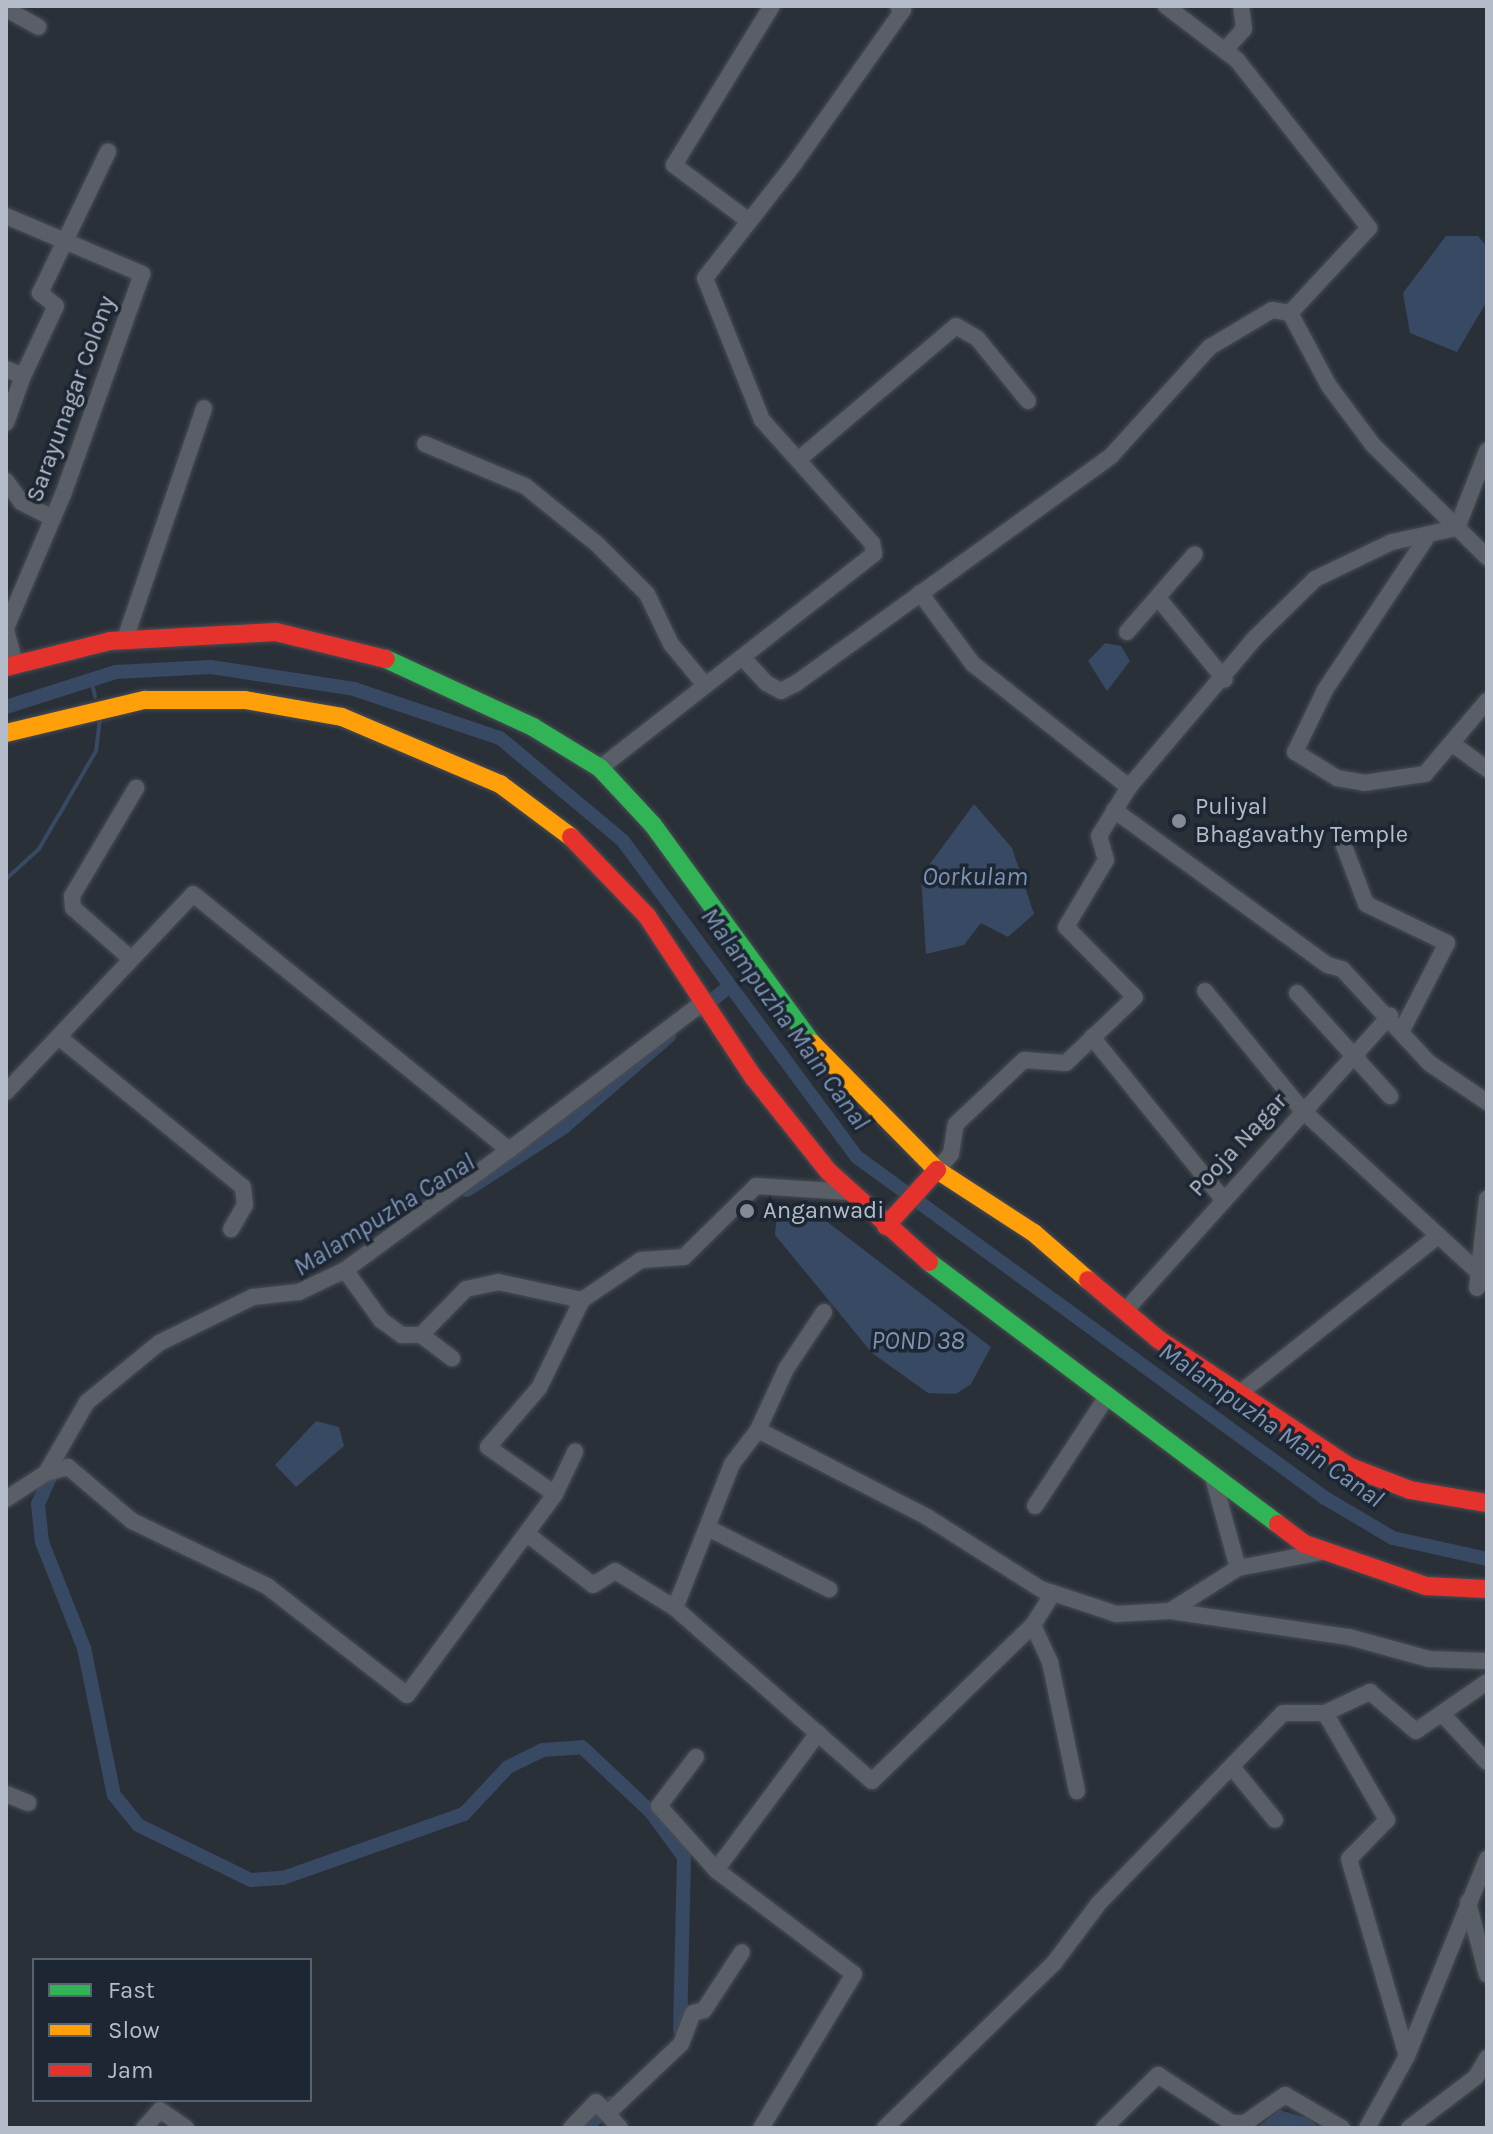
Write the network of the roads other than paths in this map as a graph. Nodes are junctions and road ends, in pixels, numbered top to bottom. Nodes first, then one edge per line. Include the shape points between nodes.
1 (772, 6) edge
2 (1166, 6) edge
3 (1241, 6) edge
4 (903, 7) edge
5 (6, 9) edge
6 (38, 27) dead end
7 (1237, 60) junction
8 (108, 152) dead end
9 (6, 216) edge
10 (749, 221) junction
11 (65, 242) junction
12 (1290, 313) junction
13 (6, 369) edge
14 (23, 376) junction
15 (1028, 401) dead end
16 (204, 408) dead end
17 (6, 423) edge
18 (425, 444) dead end
19 (1487, 451) edge
20 (798, 460) junction
21 (6, 481) edge
22 (53, 518) junction
23 (1457, 528) junction
24 (1425, 540) junction
25 (1195, 554) dead end
26 (1487, 557) edge
27 (920, 593) junction
28 (1159, 599) junction
29 (6, 629) edge
30 (1127, 632) dead end
31 (125, 639) junction
32 (742, 657) junction
33 (10, 665) edge
34 (1225, 680) junction
35 (705, 685) junction
36 (1487, 701) edge
37 (6, 733) edge
38 (1454, 745) junction
39 (600, 768) junction
40 (1487, 769) edge
41 (1129, 787) junction
42 (136, 788) dead end
43 (1114, 810) junction
44 (1344, 846) dead end
45 (130, 958) junction
46 (1205, 991) dead end
47 (1297, 993) dead end
48 (707, 1008) junction
49 (1390, 1016) junction
50 (1402, 1030) junction
51 (1092, 1037) junction
52 (60, 1038) junction
53 (1353, 1056) junction
54 (6, 1092) edge
55 (1390, 1096) dead end
56 (1487, 1102) edge
57 (1302, 1110) junction
58 (509, 1150) junction
59 (930, 1176) junction
60 (849, 1192) junction
61 (1221, 1197) junction
62 (1487, 1199) edge
63 (890, 1222) junction
64 (231, 1229) dead end
65 (1437, 1237) junction
66 (345, 1270) junction
67 (582, 1300) junction
68 (1125, 1311) junction
69 (824, 1312) dead end
70 (421, 1335) junction
71 (452, 1358) dead end
72 (1240, 1393) junction
73 (1108, 1395) junction
74 (758, 1430) junction
75 (575, 1452) dead end
76 (46, 1473) junction
77 (1214, 1481) junction
78 (555, 1494) junction
79 (6, 1499) edge
80 (1487, 1503) edge
81 (1035, 1506) dead end
82 (708, 1528) junction
83 (527, 1534) junction
84 (1325, 1551) junction
85 (1238, 1568) junction
86 (829, 1589) dead end
87 (1487, 1589) edge
88 (1053, 1593) junction
89 (675, 1608) junction
90 (1170, 1611) junction
91 (1033, 1625) junction
92 (1487, 1661) edge
93 (1487, 1681) edge
94 (1325, 1713) junction
95 (1443, 1715) junction
96 (818, 1733) junction
97 (696, 1757) dead end
98 (1487, 1762) edge
99 (1232, 1767) junction
100 (1077, 1791) dead end
101 (6, 1794) edge
102 (28, 1803) dead end
103 (1275, 1820) dead end
104 (1487, 1859) edge
105 (716, 1870) junction
106 (1468, 1902) junction
107 (1487, 1916) edge
108 (1476, 1931) junction
109 (742, 1952) dead end
110 (1487, 1975) edge
111 (1407, 2056) junction
112 (1487, 2058) edge
113 (602, 2108) junction
114 (144, 2128) edge
115 (186, 2128) edge
116 (571, 2128) edge
117 (620, 2128) edge
118 (761, 2128) edge
119 (885, 2128) edge
120 (1104, 2128) edge
121 (1342, 2128) edge
122 (1367, 2128) edge
123 (1409, 2128) edge

1 - 10 street via 674,165
2 - 7 street
3 - 7 street via 1244,29 1225,50
4 - 10 street
5 - 6 street
7 - 12 street via 1369,228
8 - 11 street
9 - 11 street
10 - 20 street via 705,278 762,420
11 - 14 street via 40,293 56,306
11 - 22 street, Sarayunagar Colony via 142,274
12 - 23 street via 1329,386 1373,445
12 - 27 street via 1272,310 1245,320 1210,347 1111,456
13 - 14 street
14 - 17 street
15 - 20 street via 977,338 956,326
16 - 31 street
18 - 35 street via 525,486 587,535 647,594 671,644
19 - 23 street
20 - 32 street via 874,554
21 - 22 street via 21,502
22 - 29 street, Sarayunagar Colony
23 - 24 street
23 - 26 street
24 - 34 street via 1392,542 1315,579 1254,639
24 - 38 street via 1325,690 1295,752 1337,778 1364,783 1425,774
25 - 28 street
27 - 32 street via 781,691
27 - 41 street via 973,664
28 - 30 street
28 - 34 street
29 - 33 street, Sarayunagar Colony
31 - 33 street
31 - 39 street via 276,632 369,651 533,727
32 - 35 street
34 - 41 street
35 - 39 street
36 - 38 street
37 - 48 street via 145,700 245,700 342,717 414,743 500,784 595,855 647,916
38 - 40 street
39 - 59 street via 653,825 831,1069
41 - 43 street
42 - 45 street via 72,896 73,908
43 - 49 street via 1327,965 1342,969
43 - 51 street via 1099,836 1106,860 1066,927 1135,997
44 - 50 street via 1366,904 1447,943
45 - 52 street
45 - 58 street via 193,894
46 - 57 street
47 - 53 street
48 - 58 street
48 - 60 street
49 - 50 street
49 - 53 street, Pooja Nagar
50 - 56 street via 1429,1063
51 - 59 street via 1066,1063 1024,1060 956,1124 951,1154
51 - 61 street
52 - 54 street
52 - 64 street via 243,1187 245,1205
53 - 55 street
53 - 57 street, Pooja Nagar
57 - 61 street, Pooja Nagar
57 - 65 street
58 - 66 street
59 - 63 street
59 - 68 street via 1034,1233
60 - 63 street
60 - 67 street via 756,1186 684,1257 641,1260
61 - 68 street, Pooja Nagar
62 - 65 street via 1478,1280
63 - 73 street via 973,1301
65 - 72 street
66 - 70 street via 381,1320 402,1335
66 - 76 street via 299,1292 253,1297 159,1343 87,1402
67 - 70 street via 498,1282 466,1289
67 - 78 street via 539,1388 488,1447
68 - 72 street
69 - 74 street via 786,1369
70 - 71 street
72 - 80 street via 1350,1467 1410,1490
73 - 77 street
73 - 81 street
74 - 82 street via 732,1464
74 - 88 street via 927,1517
75 - 78 street
76 - 79 street
76 - 83 street via 68,1467 132,1521 267,1586 407,1695
77 - 84 street
77 - 85 street
78 - 83 street
82 - 86 street
82 - 89 street
83 - 89 street via 593,1585 615,1571
84 - 85 street
84 - 87 street via 1426,1586
85 - 90 street
88 - 90 street via 1116,1614
88 - 91 street
89 - 96 street
90 - 92 street via 1349,1637 1429,1659
91 - 96 street via 872,1781
91 - 100 street via 1050,1662
93 - 95 street
94 - 95 street via 1370,1692 1416,1731
94 - 99 street via 1283,1713
94 - 111 street via 1387,1820 1349,1859
95 - 98 street
96 - 105 street
97 - 105 street via 659,1806
99 - 103 street
99 - 119 street via 1099,1903 1054,1963
101 - 102 street
104 - 106 street
105 - 118 street via 854,1974
106 - 108 street
106 - 111 street
107 - 108 street
108 - 110 street
109 - 113 street via 704,2010 693,2013 681,2044
111 - 122 street
112 - 123 street via 1476,2077
113 - 116 street
113 - 117 street
114 - 115 street via 160,2110
120 - 121 street via 1158,2075 1232,2123 1245,2123 1285,2095

